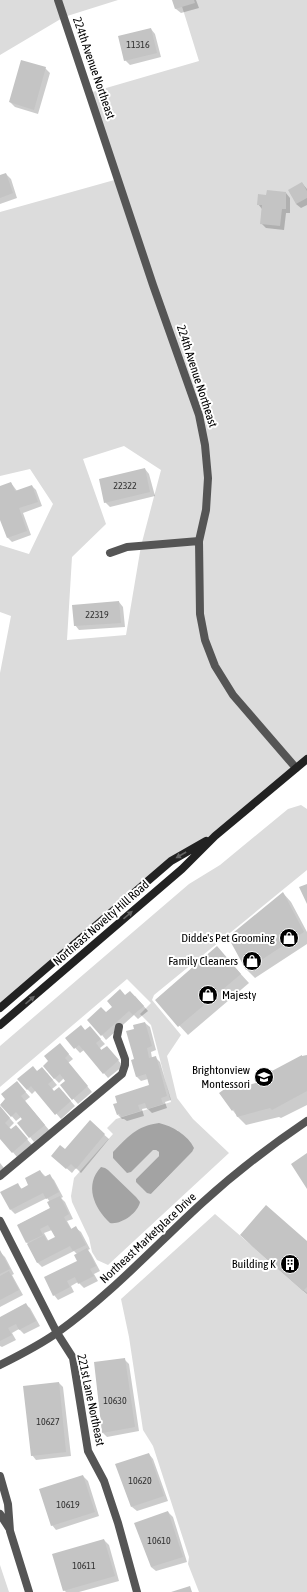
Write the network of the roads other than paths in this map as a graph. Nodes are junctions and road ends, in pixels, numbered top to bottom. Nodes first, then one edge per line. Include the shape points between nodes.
1 (58, 0) edge
2 (199, 542) junction
3 (110, 553) dead end
4 (307, 759) edge
5 (296, 768) junction
6 (215, 836) junction
7 (0, 1008) edge
8 (0, 1025) edge
9 (119, 1027) dead end
10 (307, 1121) edge
11 (0, 1176) edge
12 (0, 1221) edge
13 (57, 1333) junction
14 (0, 1365) edge
15 (0, 1476) edge
16 (0, 1514) edge
17 (10, 1531) junction
18 (29, 1592) edge
19 (137, 1592) edge

1 - 2 street, 224th Avenue Northeast via 199,415 206,445 208,478 206,510
2 - 3 street via 127,547
2 - 5 street, 224th Avenue Northeast via 200,614 205,640 215,666 233,694
4 - 5 main road, Northeast Novelty Hill Road
5 - 6 main road, Northeast Novelty Hill Road
6 -> 7 main road, Northeast Novelty Hill Road via 171,861
8 -> 6 main road, Northeast Novelty Hill Road via 182,869
9 - 11 street via 117,1037 125,1059 122,1074
10 - 13 street, Northeast Marketplace Drive via 259,1154 202,1203 94,1304
12 - 13 street, 221st Lane Northeast
13 - 14 street, Northeast Marketplace Drive
13 - 19 street, 221st Lane Northeast via 72,1358 88,1451 104,1481
15 - 17 street via 8,1504
16 - 17 street
17 - 18 street

